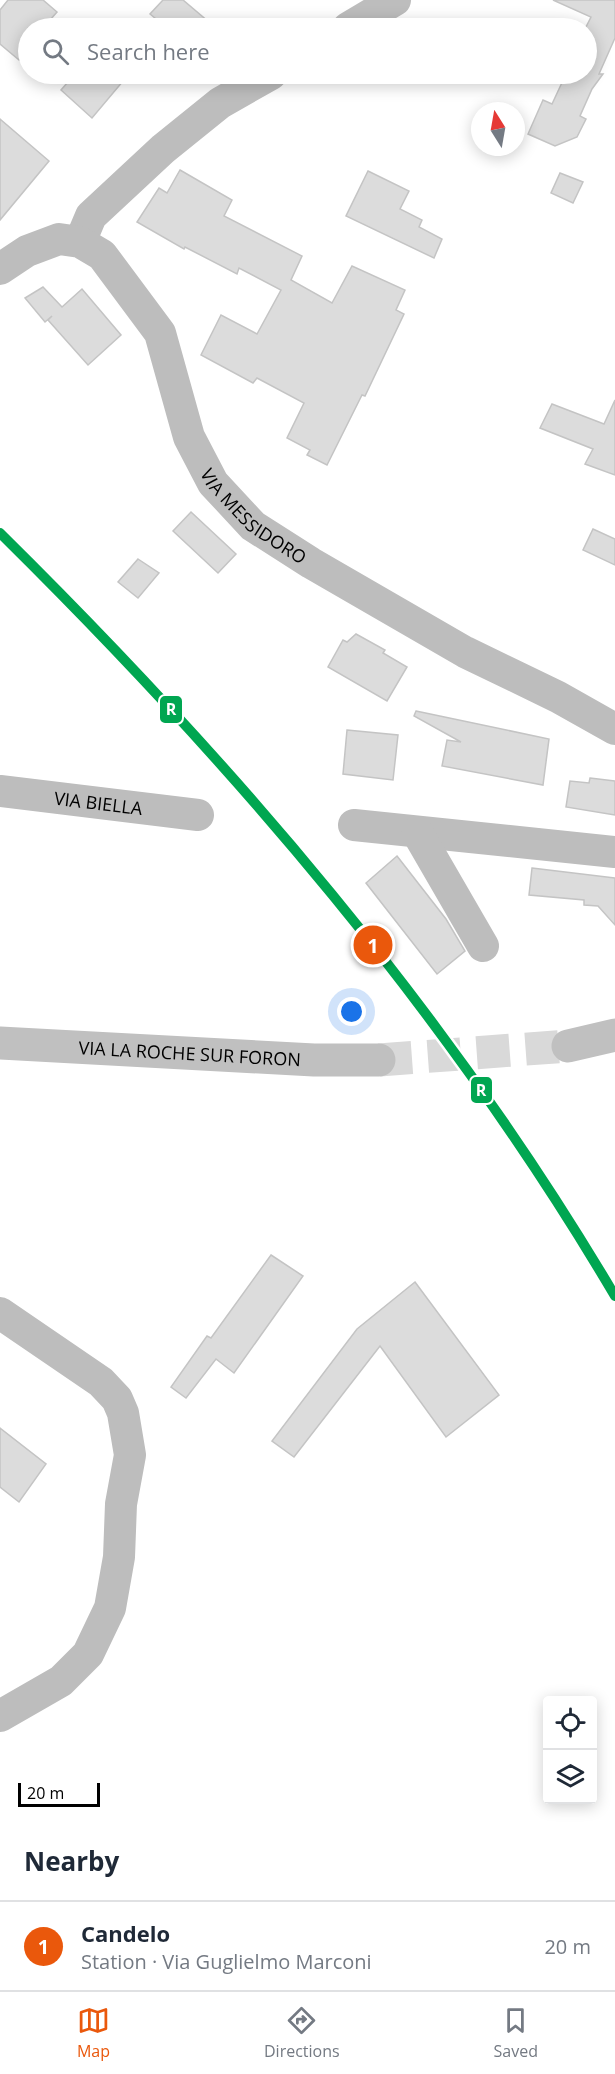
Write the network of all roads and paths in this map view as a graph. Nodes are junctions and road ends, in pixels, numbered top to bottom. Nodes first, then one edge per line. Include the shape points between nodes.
1 (395, 0) edge
2 (365, 18) edge
3 (253, 84) edge
4 (80, 242) junction
5 (0, 268) edge
6 (615, 729) edge
7 (0, 791) edge
8 (198, 815) dead end
9 (354, 825) dead end
10 (417, 832) junction
11 (615, 852) edge
12 (483, 946) dead end
13 (615, 1035) edge
14 (0, 1043) edge
15 (568, 1046) tunnel mouth
16 (379, 1060) tunnel mouth
17 (0, 1313) edge
18 (0, 1716) edge

1 - 2 street
3 - 4 street via 220,103 163,149 91,216
4 - 5 street via 59,239 27,251
4 - 6 street, VIA MESSIDORO via 102,255 160,333 189,437 213,483 253,526 465,652
7 - 8 street, VIA BIELLA
9 - 10 street
10 - 11 street
10 - 12 street
13 - 15 street
14 - 16 street, VIA LA ROCHE SUR FORON
17 - 18 street via 101,1382 123,1413 130,1455 110,1608 88,1654 61,1681

